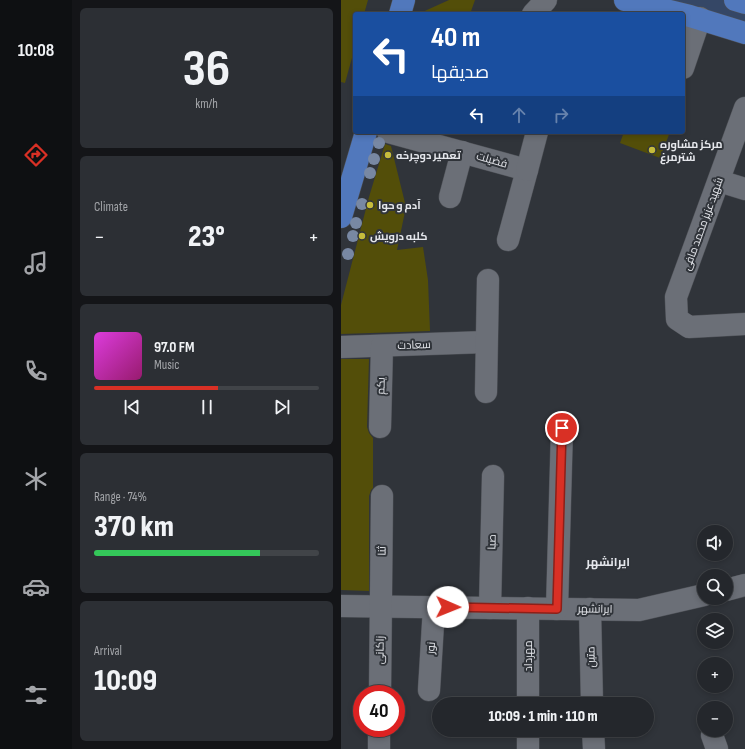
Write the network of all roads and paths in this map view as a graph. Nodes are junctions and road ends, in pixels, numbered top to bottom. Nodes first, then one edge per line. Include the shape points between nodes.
1 (390, 0) edge
2 (404, 0) edge
3 (546, 0) edge
4 (625, 0) edge
5 (645, 0) edge
6 (735, 0) edge
7 (745, 3) edge
8 (387, 12) edge
9 (401, 12) edge
10 (535, 12) edge
11 (674, 12) edge
12 (680, 12) edge
13 (685, 14) edge
14 (685, 15) edge
15 (695, 17) junction
16 (745, 33) edge
17 (685, 60) edge
18 (745, 108) edge
19 (353, 131) edge
20 (366, 134) edge
21 (395, 134) edge
22 (536, 134) edge
23 (462, 152) junction
24 (527, 170) junction
25 (341, 174) edge
26 (719, 181) junction
27 (745, 189) edge
28 (450, 197) dead end
29 (341, 217) edge
30 (508, 240) dead end
31 (488, 280) dead end
32 (745, 324) edge
33 (487, 342) junction
34 (382, 346) junction
35 (341, 348) edge
36 (486, 392) dead end
37 (380, 427) dead end
38 (562, 428) dead end
39 (493, 476) dead end
40 (382, 496) dead end
41 (745, 585) edge
42 (733, 588) edge
43 (697, 597) edge
44 (341, 606) edge
45 (381, 606) junction
46 (434, 607) junction
47 (490, 608) junction
48 (528, 608) junction
49 (557, 609) junction
50 (590, 609) junction
51 (380, 685) edge
52 (429, 690) dead end
53 (528, 697) edge
54 (592, 697) edge
55 (379, 737) edge
56 (528, 737) edge
57 (593, 737) edge
58 (379, 749) edge
59 (528, 749) edge
60 (593, 749) edge

1 - 8 main road
2 - 9 main road
3 - 10 street
4 - 11 main road
5 - 12 main road
6 - 7 main road
13 - 15 main road
14 - 15 main road
15 - 16 main road
15 - 17 street
18 - 26 street, شهید عزیز محمد مافی
19 - 25 main road
20 - 29 main road
21 - 23 street, فضیلت
22 - 24 street
23 - 24 street, فضیلت
23 - 28 street
24 - 30 street
26 - 27 street
26 - 32 street, شهید عزیز محمد مافی via 676,297 677,319 689,327
31 - 33 street
33 - 34 street, سعادت
33 - 36 street
34 - 35 street, سعادت
34 - 37 street, یکم
38 - 49 street
39 - 47 street, صبا
40 - 45 street, ثنا
41 - 42 street
43 - 50 street, ایرانشهر via 639,610
44 - 45 street, ایرانشهر
45 - 46 street, ایرانشهر
45 - 51 street, زاکانی
46 - 47 street, ایرانشهر
46 - 52 street, نور
47 - 48 street, ایرانشهر
48 - 49 street, ایرانشهر
48 - 53 street, مهرداد
49 - 50 street, ایرانشهر
50 - 54 street, متین
55 - 58 street
56 - 59 street
57 - 60 street

